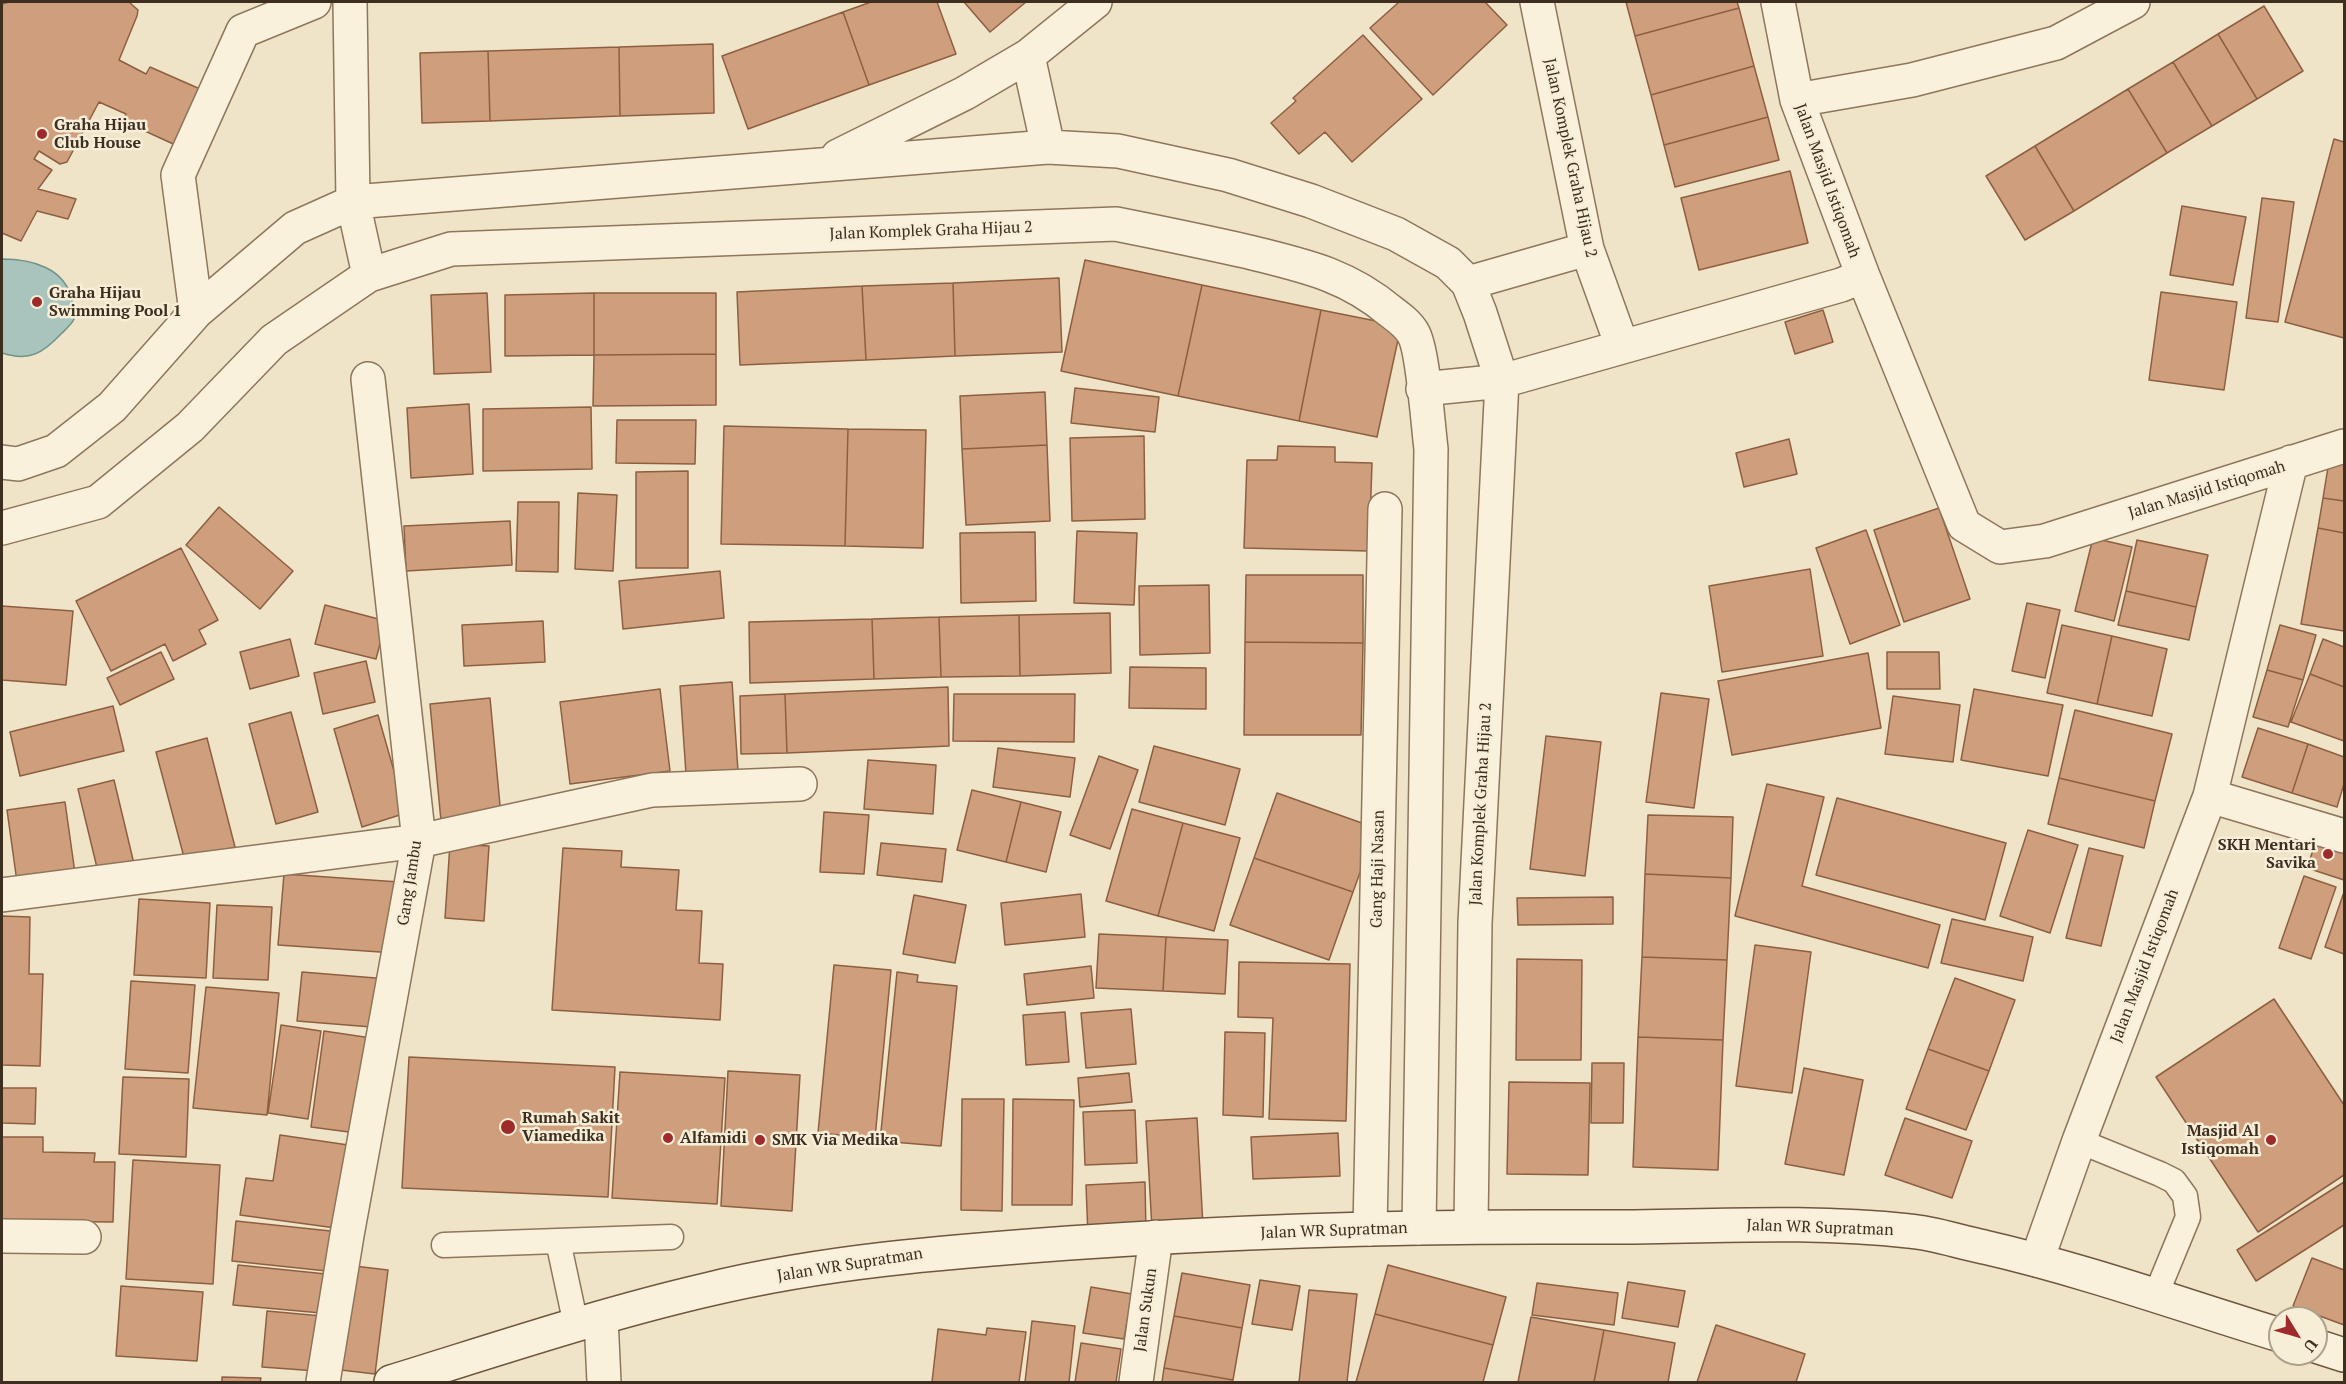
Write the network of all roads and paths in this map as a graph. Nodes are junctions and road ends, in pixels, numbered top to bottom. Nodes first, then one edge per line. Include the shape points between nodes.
1 (314, 2) edge
2 (350, 2) edge
3 (1095, 2) edge
4 (1538, 2) edge
5 (1778, 2) edge
6 (2133, 2) edge
7 (1028, 56) junction
8 (1797, 100) junction
9 (1048, 147) junction
10 (824, 163) junction
11 (353, 202) junction
12 (1587, 249) junction
13 (369, 275) junction
14 (1863, 276) junction
15 (1468, 283) junction
16 (196, 312) junction
17 (1622, 346) junction
18 (368, 380) dead end
19 (1502, 381) junction
20 (1423, 389) junction
21 (2344, 446) edge
22 (2, 462) edge
23 (2291, 462) junction
24 (1385, 509) dead end
25 (2, 528) edge
26 (801, 784) dead end
27 (2210, 796) junction
28 (2344, 836) edge
29 (419, 842) junction
30 (2, 895) edge
31 (2079, 1141) junction
32 (1471, 1226) junction
33 (1419, 1228) junction
34 (1370, 1229) junction
35 (2, 1236) edge
36 (84, 1237) dead end
37 (671, 1237) dead end
38 (1156, 1237) junction
39 (558, 1241) junction
40 (444, 1245) dead end
41 (2037, 1260) junction
42 (2155, 1297) junction
43 (588, 1322) junction
44 (2268, 1331) edge
45 (2328, 1350) edge
46 (2344, 1355) edge
47 (323, 1383) edge
48 (391, 1383) edge
49 (604, 1383) edge
50 (1136, 1383) edge

1 - 16 street via 243,31 178,175
2 - 11 street
3 - 7 street, Jalan Komplek Graha Hijau 2
4 - 12 street, Jalan Komplek Graha Hijau 2
5 - 8 street, Jalan Masjid Istiqomah
6 - 8 street via 2056,43 1912,80
7 - 9 street
7 - 10 street, Jalan Komplek Graha Hijau 2 via 965,93
8 - 14 street, Jalan Masjid Istiqomah
9 - 10 street, Jalan Komplek Graha Hijau 2
9 - 15 street, Jalan Komplek Graha Hijau 2 via 1118,151 1228,175 1311,201 1396,234 1448,262
10 - 11 street, Jalan Komplek Graha Hijau 2
11 - 13 street
11 - 16 street, Jalan Komplek Graha Hijau 2 via 295,228
12 - 15 street
12 - 17 street, Jalan Komplek Graha Hijau 2
13 - 20 street, Jalan Komplek Graha Hijau 2 via 452,249 1116,224 1319,270 1369,293 1414,333
13 - 25 street, Jalan Komplek Graha Hijau 2 via 274,340 190,427 98,502
14 - 17 street
14 - 23 street, Jalan Masjid Istiqomah via 1964,525 2000,547 2045,541
15 - 19 street, Jalan Komplek Graha Hijau 2
16 - 22 street, Jalan Komplek Graha Hijau 2 via 112,407 56,450 18,464
17 - 19 street
18 - 29 street, Gang Jambu
19 - 20 street
19 - 32 street, Jalan Komplek Graha Hijau 2 via 1475,922
20 - 33 street, Jalan Komplek Graha Hijau 2 via 1431,449
21 - 23 street
23 - 27 street, Jalan Masjid Istiqomah
24 - 34 street, Gang Haji Nasan
26 - 29 street via 652,790
27 - 28 street
27 - 31 street, Jalan Masjid Istiqomah
29 - 30 street
29 - 47 street, Gang Jambu
31 - 41 street, Jalan Masjid Istiqomah
31 - 42 lane via 2174,1181 2185,1196 2188,1217
32 - 33 street, Jalan WR Supratman
32 - 41 street, Jalan WR Supratman via 1773,1224 1912,1231
33 - 34 street, Jalan WR Supratman
34 - 38 street, Jalan WR Supratman
35 - 36 street
37 - 39 lane
38 - 43 street, Jalan WR Supratman via 919,1254 814,1269 708,1289
38 - 50 street, Jalan Sukun
39 - 40 lane
39 - 43 lane
41 - 42 street, Jalan WR Supratman
42 - 44 street, Jalan WR Supratman
43 - 48 street, Jalan WR Supratman
43 - 49 street
45 - 46 street

